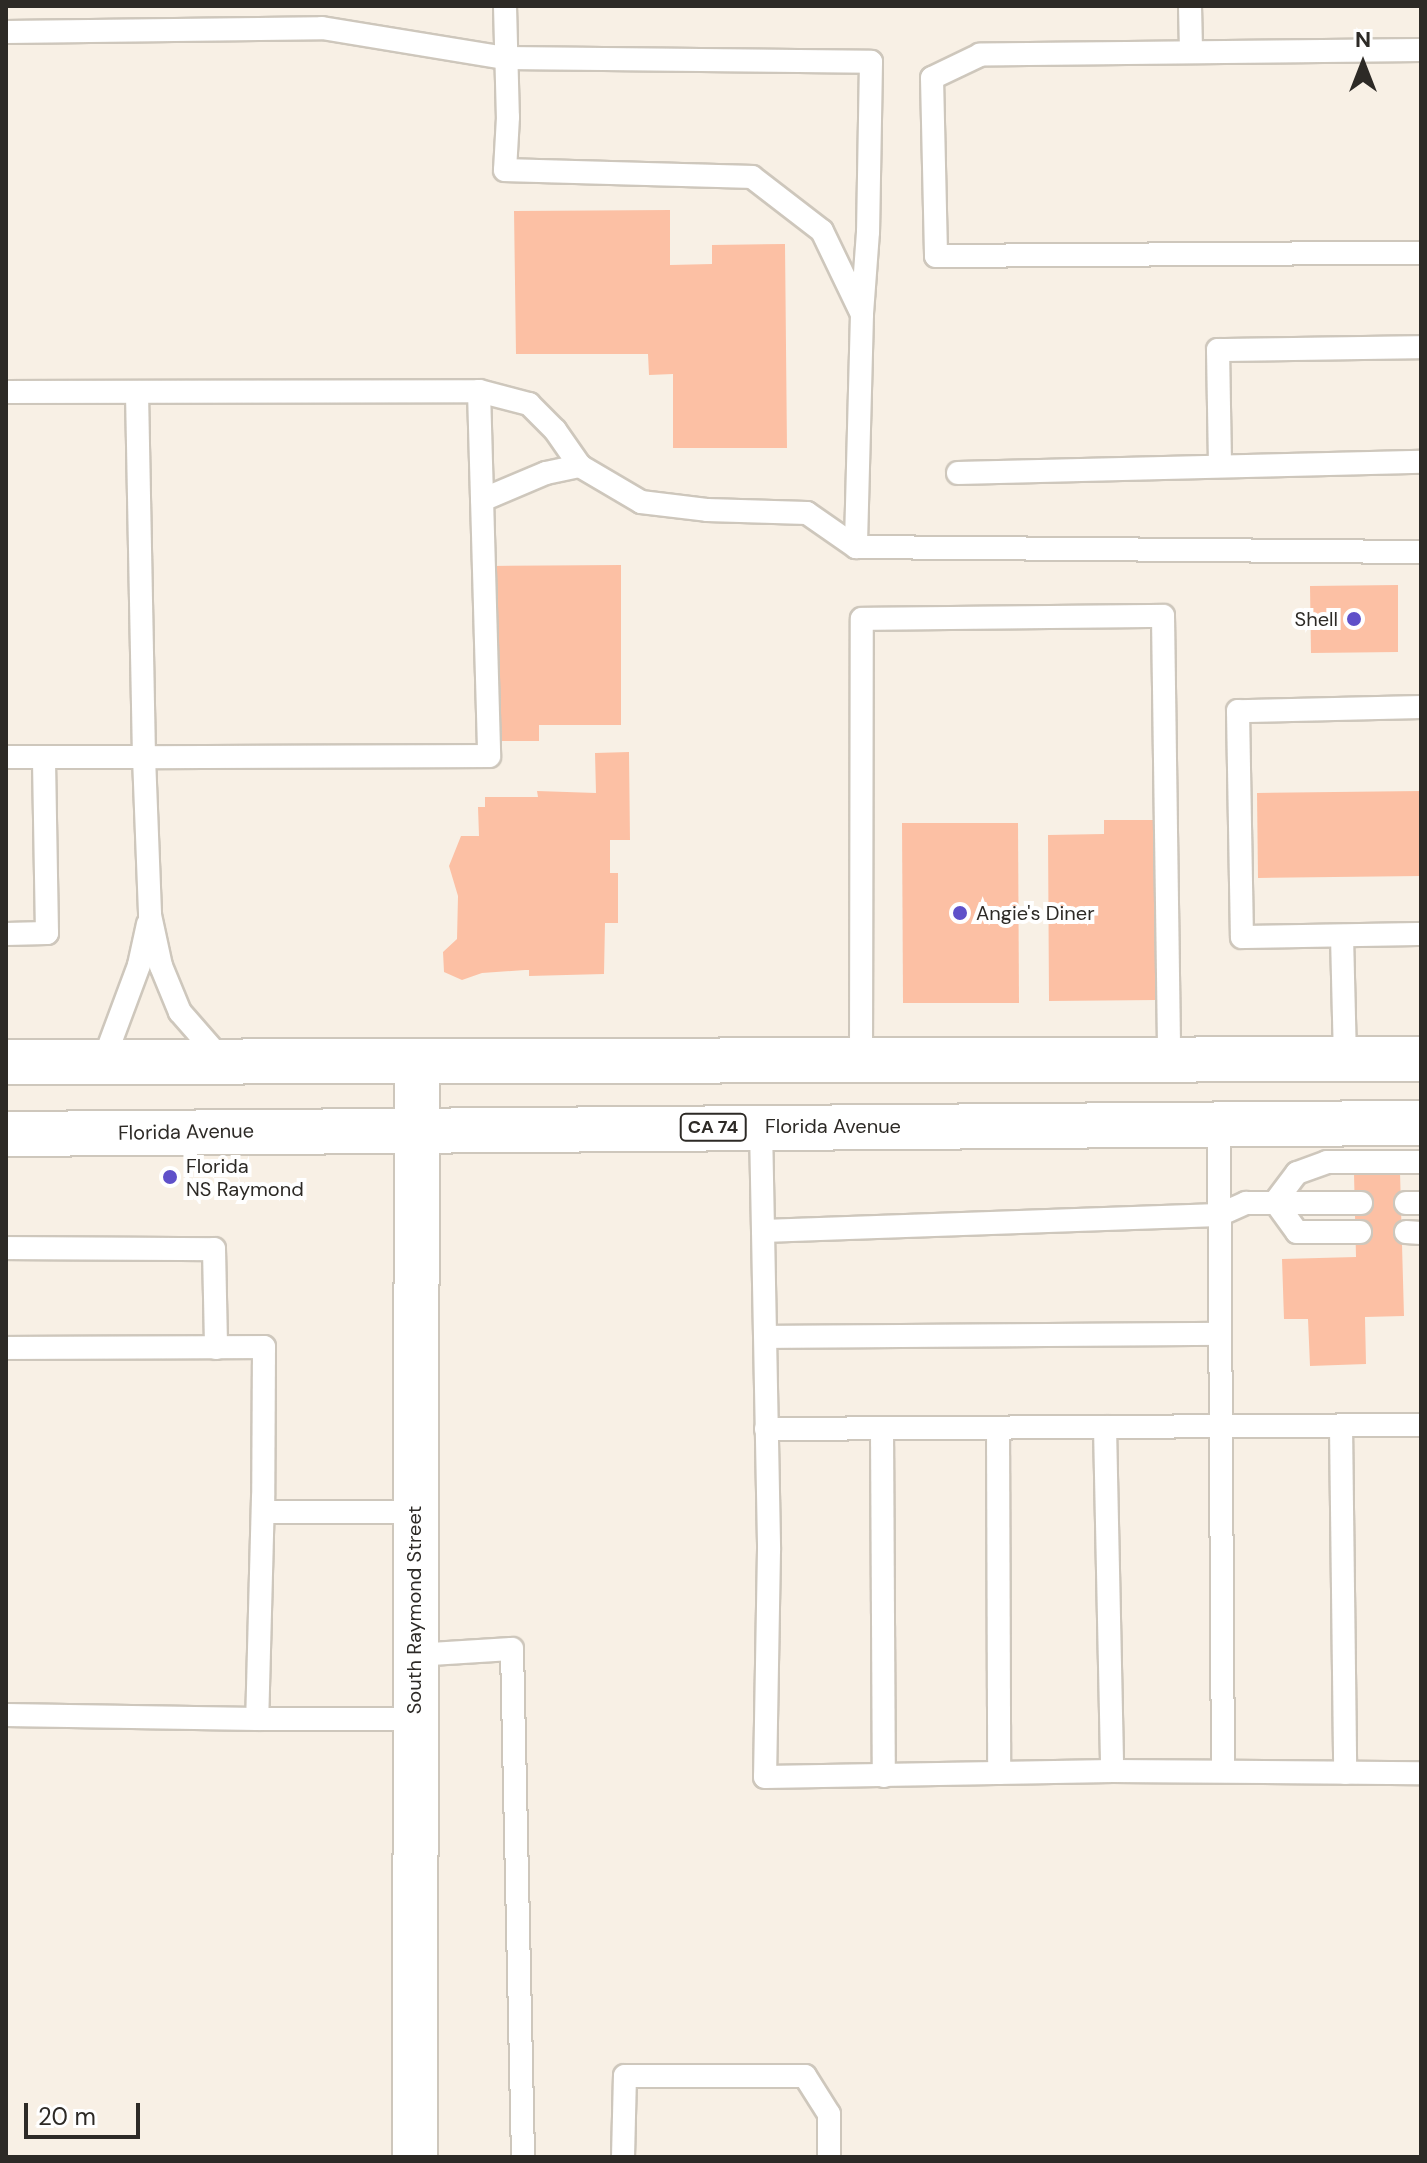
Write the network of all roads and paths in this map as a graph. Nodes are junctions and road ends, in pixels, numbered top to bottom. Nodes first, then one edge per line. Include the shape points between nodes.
1 (505, 6) edge
2 (1190, 6) edge
3 (6, 32) edge
4 (1191, 50) junction
5 (1421, 50) edge
6 (506, 58) junction
7 (1421, 253) edge
8 (862, 314) junction
9 (1421, 347) edge
10 (479, 391) junction
11 (6, 392) edge
12 (137, 393) junction
13 (1421, 462) edge
14 (1220, 464) junction
15 (580, 466) junction
16 (958, 473) dead end
17 (482, 500) junction
18 (856, 547) junction
19 (1421, 552) edge
20 (1421, 707) edge
21 (6, 757) edge
22 (44, 757) junction
23 (144, 757) junction
24 (150, 915) junction
25 (6, 934) edge
26 (1421, 934) edge
27 (1342, 936) junction
28 (1421, 1059) edge
29 (1169, 1060) junction
30 (1345, 1060) junction
31 (861, 1061) junction
32 (6, 1062) edge
33 (103, 1062) junction
34 (224, 1062) junction
35 (417, 1063) junction
36 (1421, 1123) edge
37 (1219, 1124) junction
38 (761, 1127) junction
39 (416, 1129) junction
40 (6, 1134) edge
41 (1421, 1162) edge
42 (1275, 1202) junction
43 (1361, 1203) dead end
44 (1219, 1215) junction
45 (763, 1231) junction
46 (1360, 1232) dead end
47 (6, 1248) edge
48 (1219, 1334) junction
49 (766, 1337) junction
50 (6, 1348) edge
51 (216, 1348) junction
52 (1421, 1425) edge
53 (1221, 1426) junction
54 (1341, 1426) junction
55 (1105, 1427) junction
56 (882, 1428) junction
57 (998, 1428) junction
58 (766, 1429) junction
59 (263, 1485) junction
60 (414, 1512) junction
61 (414, 1655) junction
62 (6, 1715) edge
63 (257, 1719) junction
64 (414, 1719) junction
65 (1112, 1771) junction
66 (1223, 1771) junction
67 (999, 1773) junction
68 (1345, 1773) junction
69 (1421, 1773) edge
70 (884, 1776) junction
71 (415, 2157) edge
72 (523, 2157) edge
73 (623, 2157) edge
74 (829, 2157) edge

1 - 6 lane
2 - 4 lane
3 - 6 lane via 322,28
4 - 5 lane
4 - 7 lane via 980,55 932,78 936,256
6 - 8 lane via 505,170 752,177 822,231
6 - 8 lane via 871,62
8 - 18 lane
9 - 14 lane via 1218,350
10 - 12 lane
10 - 15 lane via 529,404
10 - 17 lane
11 - 12 lane
12 - 23 lane
13 - 14 lane
14 - 16 lane
15 - 17 lane via 546,473
15 - 18 lane via 641,502 807,513
17 - 23 lane via 489,756
18 - 19 lane
20 - 27 lane via 1238,711 1242,937
21 - 22 lane
22 - 23 lane
22 - 25 lane via 47,933
23 - 24 lane
24 - 33 lane via 139,965
24 - 34 lane via 161,966 180,1012
26 - 27 lane
27 - 30 lane
28 - 30 main road
29 - 30 main road
29 - 31 main road
29 - 31 lane via 1163,616 862,619
31 - 35 main road
32 - 33 main road
33 - 34 main road
34 - 35 main road
35 - 39 main road, South Raymond Street
36 - 37 main road, Florida Avenue / CA 74
37 - 38 main road, Florida Avenue / CA 74
37 - 44 lane
38 - 39 main road, Florida Avenue / CA 74
38 - 45 lane
39 - 40 main road, Florida Avenue / CA 74
39 - 60 main road, South Raymond Street
41 - 42 lane via 1327,1162 1297,1173
42 - 43 lane
42 - 44 lane via 1246,1203
42 - 46 lane via 1297,1232
44 - 45 lane
44 - 48 lane
45 - 49 lane
47 - 51 lane via 214,1249
48 - 49 lane
48 - 53 lane
49 - 58 lane
50 - 51 lane
51 - 59 lane via 264,1347
52 - 54 lane
53 - 54 lane
53 - 55 lane
53 - 66 lane
54 - 68 lane
55 - 57 lane
55 - 65 lane
56 - 57 lane
56 - 58 lane
56 - 70 lane
57 - 67 lane
58 - 70 lane via 765,1777
59 - 60 lane via 263,1512
59 - 63 lane
60 - 61 main road, South Raymond Street
61 - 64 main road, South Raymond Street
61 - 72 lane via 512,1649
62 - 63 lane
63 - 64 lane
64 - 71 main road, South Raymond Street
65 - 66 lane
65 - 67 lane
66 - 68 lane
67 - 70 lane
68 - 69 lane
73 - 74 lane via 625,2076 805,2076 829,2114

